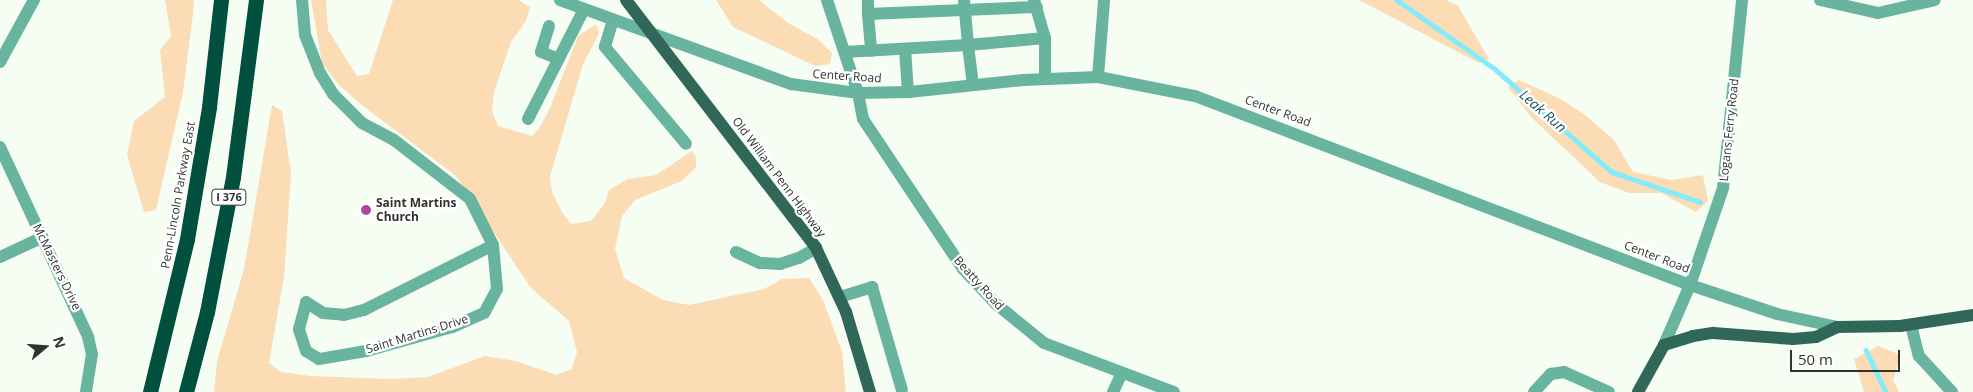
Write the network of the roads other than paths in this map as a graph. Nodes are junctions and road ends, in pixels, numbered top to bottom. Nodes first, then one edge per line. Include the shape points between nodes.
1 (34, 0) edge
2 (221, 0) edge
3 (256, 0) edge
4 (302, 0) edge
5 (560, 0) edge
6 (626, 0) edge
7 (827, 0) edge
8 (868, 0) edge
9 (1104, 0) edge
10 (1742, 0) edge
11 (1820, 0) edge
12 (1935, 0) edge
13 (1036, 3) edge
14 (964, 5) edge
15 (584, 9) junction
16 (868, 14) junction
17 (613, 20) junction
18 (549, 26) dead end
19 (655, 36) junction
20 (1045, 38) junction
21 (968, 45) junction
22 (905, 49) junction
23 (871, 51) junction
24 (845, 52) junction
25 (558, 59) junction
26 (0, 62) edge
27 (1098, 77) junction
28 (1045, 79) junction
29 (973, 86) junction
30 (908, 92) junction
31 (858, 93) junction
32 (528, 119) dead end
33 (686, 144) dead end
34 (0, 147) edge
35 (43, 237) junction
36 (493, 245) junction
37 (816, 248) junction
38 (736, 252) dead end
39 (0, 257) edge
40 (1690, 285) junction
41 (840, 297) junction
42 (1973, 315) edge
43 (1911, 325) junction
44 (1837, 326) junction
45 (1664, 345) junction
46 (1122, 373) junction
47 (902, 390) dead end
48 (86, 392) edge
49 (150, 392) edge
50 (186, 392) edge
51 (870, 392) edge
52 (1113, 392) edge
53 (1174, 392) edge
54 (1534, 392) edge
55 (1609, 392) edge
56 (1638, 392) edge
57 (1952, 392) edge

1 - 26 street
2 - 49 highway, Penn-Lincoln Parkway East / I 376 via 209,107 187,239
3 - 50 highway, I 376 via 233,178 207,312
4 - 36 street, Saint Martins Drive via 305,35 320,73 333,94 362,123 394,140 470,198
5 - 15 street, Center Road
6 - 19 main road, Old William Penn Highway
7 - 24 street, Beatty Road
8 - 16 street
9 - 27 street
10 - 40 street, Logans Ferry Road via 1723,188
11 - 12 street via 1878,14
13 - 14 street
13 - 20 street
14 - 16 street
14 - 21 street
15 - 17 street, Center Road
15 - 25 street
16 - 23 street
17 - 19 street, Center Road
17 - 33 street via 604,47
18 - 25 street via 541,52
19 - 31 street, Center Road via 791,84
19 - 37 main road, Old William Penn Highway
20 - 21 street
20 - 28 street
21 - 22 street
21 - 29 street
22 - 23 street
22 - 30 street
23 - 24 street
24 - 31 street, Beatty Road
25 - 32 street
27 - 28 street, Center Road
27 - 40 street, Center Road via 1195,96
28 - 29 street, Center Road
29 - 30 street, Center Road
30 - 31 street, Center Road
31 - 46 street, Beatty Road via 863,119 876,141 940,238 995,304 1044,343
34 - 35 street, McMasters Drive
35 - 39 street
35 - 48 street, McMasters Drive via 88,337 92,354
36 - 36 street, Saint Martins Drive via 497,289 484,313 452,326 366,351 319,359 306,351 299,329 306,302 323,312 344,315 364,310
37 - 38 street via 780,264 760,263
37 - 41 main road, Old William Penn Highway
40 - 44 street, Center Road via 1777,314
40 - 45 street, Logans Ferry Road
41 - 47 street via 872,287
41 - 51 main road, Old William Penn Highway via 860,351
42 - 43 main road, Center Road
43 - 44 main road, Center Road
43 - 57 street via 1919,356
44 - 45 main road via 1816,337 1768,339 1713,333
45 - 56 main road
46 - 52 street
46 - 53 street, Beatty Road
54 - 55 street via 1551,374 1564,372

